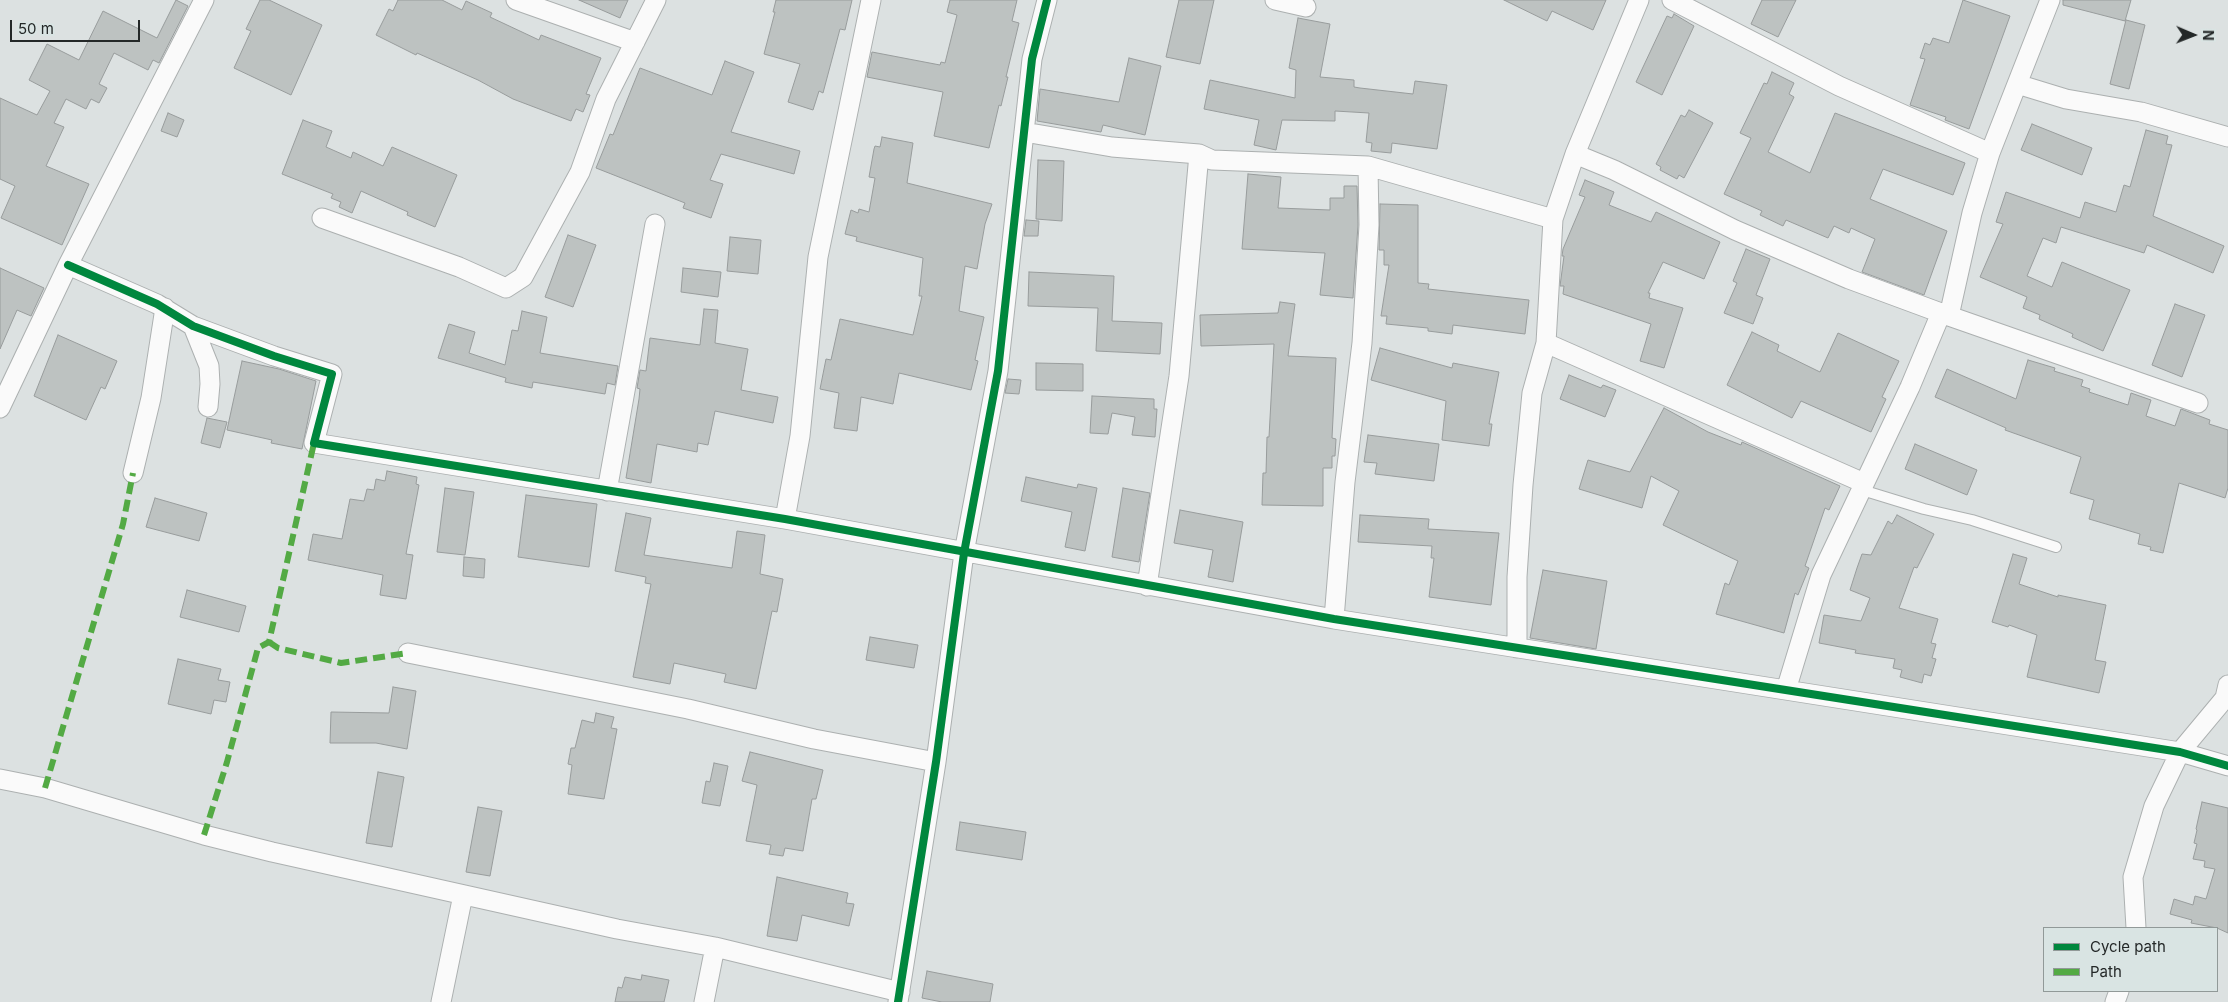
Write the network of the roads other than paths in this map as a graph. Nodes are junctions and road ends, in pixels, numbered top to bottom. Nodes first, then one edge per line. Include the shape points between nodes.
1 (204, 0) edge
2 (516, 0) edge
3 (656, 0) edge
4 (870, 0) edge
5 (1047, 0) edge
6 (1275, 0) edge
7 (1639, 0) edge
8 (1672, 0) edge
9 (2050, 0) edge
10 (1306, 7) dead end
11 (635, 42) junction
12 (2017, 84) junction
13 (1024, 132) junction
14 (2228, 136) edge
15 (1990, 153) junction
16 (1199, 154) junction
17 (1575, 154) junction
18 (1368, 166) junction
19 (322, 218) dead end
20 (1553, 219) junction
21 (655, 224) dead end
22 (68, 265) junction
23 (165, 308) junction
24 (1945, 315) junction
25 (193, 326) junction
26 (1546, 343) junction
27 (2198, 403) dead end
28 (208, 407) dead end
29 (0, 408) edge
30 (133, 473) dead end
31 (1863, 486) junction
32 (608, 491) junction
33 (785, 519) junction
34 (2056, 547) dead end
35 (964, 553) junction
36 (1146, 586) junction
37 (1334, 619) junction
38 (1516, 648) junction
39 (408, 653) dead end
40 (2228, 685) edge
41 (1786, 690) junction
42 (2180, 752) junction
43 (936, 762) junction
44 (2228, 766) edge
45 (0, 779) edge
46 (463, 895) junction
47 (2136, 927) edge
48 (715, 947) junction
49 (899, 997) edge
50 (441, 1002) edge
51 (704, 1002) edge

1 - 22 street
2 - 11 street
3 - 11 street
4 - 33 street via 818,257 800,436
5 - 13 street via 1032,59
6 - 10 street
7 - 17 street
8 - 15 street via 1839,86
9 - 12 street
11 - 19 street via 606,99 580,172 523,277 506,288 459,267
12 - 14 street via 2066,99 2141,112
12 - 15 street
13 - 16 street via 1112,147
13 - 35 street via 998,371
15 - 24 street
16 - 18 street via 1212,160
16 - 36 street via 1179,376
17 - 20 street
17 - 24 street via 1735,230 1848,279
18 - 20 street
18 - 37 street via 1370,225 1362,343 1345,482
20 - 26 street
21 - 32 street
22 - 23 street
22 - 29 street
23 - 25 street
23 - 30 street via 151,398
24 - 27 street
24 - 31 street
25 - 28 street via 209,366
25 - 32 street via 332,374 314,443
26 - 31 street
26 - 38 street via 1532,393 1517,577
31 - 34 lane via 1924,509 1972,520
31 - 41 street via 1821,575
32 - 33 street
33 - 35 street
35 - 36 street
35 - 43 street
36 - 37 street
37 - 38 street
38 - 41 street
39 - 43 street
40 - 42 street via 2225,698
41 - 42 street
42 - 44 street
42 - 47 street via 2154,806 2133,877
43 - 49 street
45 - 46 street via 45,788 272,852
46 - 48 street
46 - 50 street
48 - 49 street
48 - 51 street

